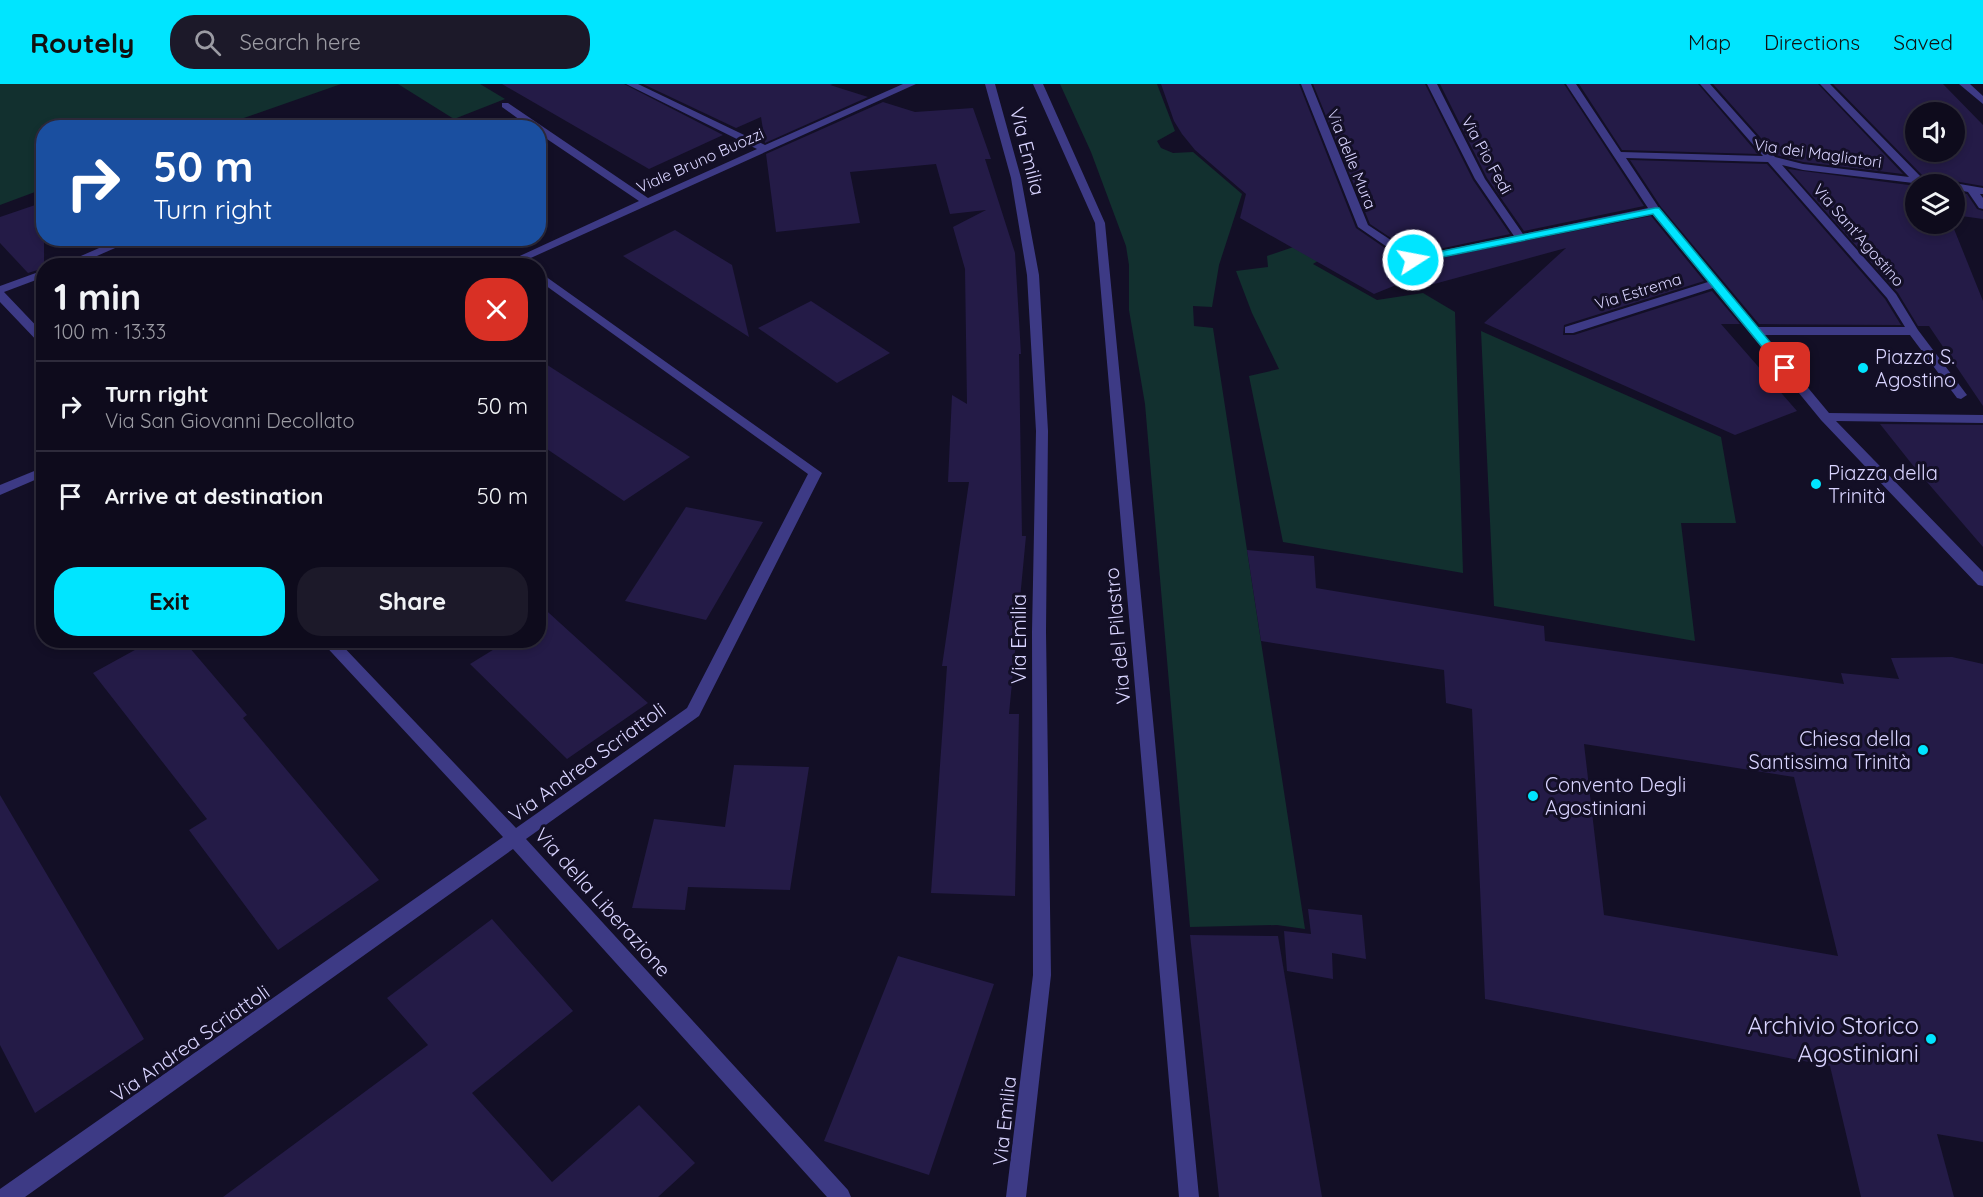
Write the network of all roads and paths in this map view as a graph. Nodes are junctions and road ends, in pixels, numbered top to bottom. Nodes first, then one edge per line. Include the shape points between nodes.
1 (631, 84) edge
2 (889, 84) edge
3 (990, 84) edge
4 (1038, 84) edge
5 (1306, 84) edge
6 (1432, 84) edge
7 (1570, 84) edge
8 (1705, 84) edge
9 (1825, 84) edge
10 (1964, 84) edge
11 (907, 86) edge
12 (1983, 101) edge
13 (505, 105) dead end
14 (527, 120) edge
15 (546, 133) edge
16 (765, 149) junction
17 (1617, 155) junction
18 (1769, 159) junction
19 (1912, 174) edge
20 (1905, 179) edge
21 (1977, 190) edge
22 (647, 202) junction
23 (1983, 206) edge
24 (1655, 210) junction
25 (1520, 237) junction
26 (114, 246) edge
27 (83, 258) edge
28 (530, 258) edge
29 (36, 276) edge
30 (546, 280) edge
31 (1718, 284) junction
32 (0, 290) edge
33 (0, 296) edge
34 (1569, 330) dead end
35 (1755, 331) junction
36 (1913, 331) junction
37 (36, 333) edge
38 (1961, 395) dead end
39 (1825, 417) junction
40 (1983, 419) edge
41 (36, 474) edge
42 (0, 490) edge
43 (1983, 581) edge
44 (335, 648) edge
45 (515, 839) junction
46 (7, 1197) edge
47 (841, 1197) edge
48 (1016, 1197) edge
49 (1189, 1197) edge

1 - 16 street
2 - 11 street
3 - 48 street, Via Emilia via 1016,178 1033,275 1042,431 1042,975
4 - 49 street, Via del Pilastro via 1100,223
5 - 25 street, Via delle Mura via 1363,227 1413,260
6 - 25 street, Via Pio Fedi via 1480,179
7 - 17 street
8 - 18 street, Via Sant'Agostino
9 - 19 street
10 - 12 street
11 - 16 street, Viale Bruno Buozzi
13 - 14 street
15 - 22 street
16 - 22 street, Viale Bruno Buozzi
17 - 18 street, Via dei Magliatori
17 - 24 street
18 - 20 street, Via dei Magliatori
18 - 36 street, Via Sant'Agostino via 1892,296
21 - 23 street
22 - 28 street, Viale Bruno Buozzi
24 - 25 street, Via delle Mura
24 - 31 street
26 - 27 street
29 - 32 street
30 - 45 street, Via Andrea Scriattoli via 814,473 693,712
31 - 34 street, Via Estrema
31 - 35 street
33 - 37 street
35 - 36 street
35 - 39 street
36 - 38 street, Via Sant'Agostino
39 - 40 street
39 - 43 street
41 - 42 street
44 - 45 street, Via della Liberazione
45 - 46 street, Via Andrea Scriattoli
45 - 47 street, Via della Liberazione

